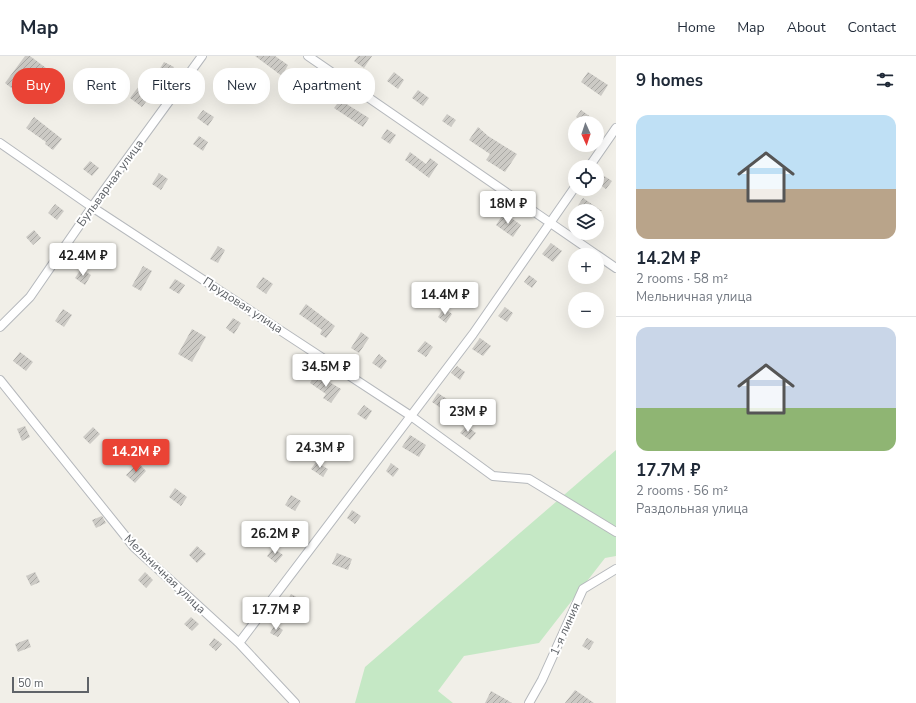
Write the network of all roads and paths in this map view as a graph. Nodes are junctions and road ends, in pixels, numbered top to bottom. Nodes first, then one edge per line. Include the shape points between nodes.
1 (202, 56) edge
2 (308, 56) edge
3 (616, 128) edge
4 (0, 143) edge
5 (594, 160) edge
6 (569, 196) edge
7 (92, 206) junction
8 (550, 223) junction
9 (587, 248) edge
10 (604, 260) edge
11 (616, 268) edge
12 (0, 327) edge
13 (0, 380) edge
14 (411, 416) junction
15 (616, 532) edge
16 (616, 569) edge
17 (239, 643) junction
18 (295, 703) edge
19 (529, 703) edge

1 - 7 street, Бульварная улица
2 - 8 street
3 - 5 street
4 - 7 street, Прудовая улица
6 - 8 street
7 - 12 street, Бульварная улица via 30,296
7 - 14 street, Прудовая улица
8 - 9 street
8 - 14 street via 473,334
10 - 11 street
13 - 17 street, Мельничная улица via 134,547
14 - 15 street, Прудовая улица via 493,476 529,479
14 - 17 street
16 - 19 street, 1-я линия via 583,589
17 - 18 street, Мельничная улица

